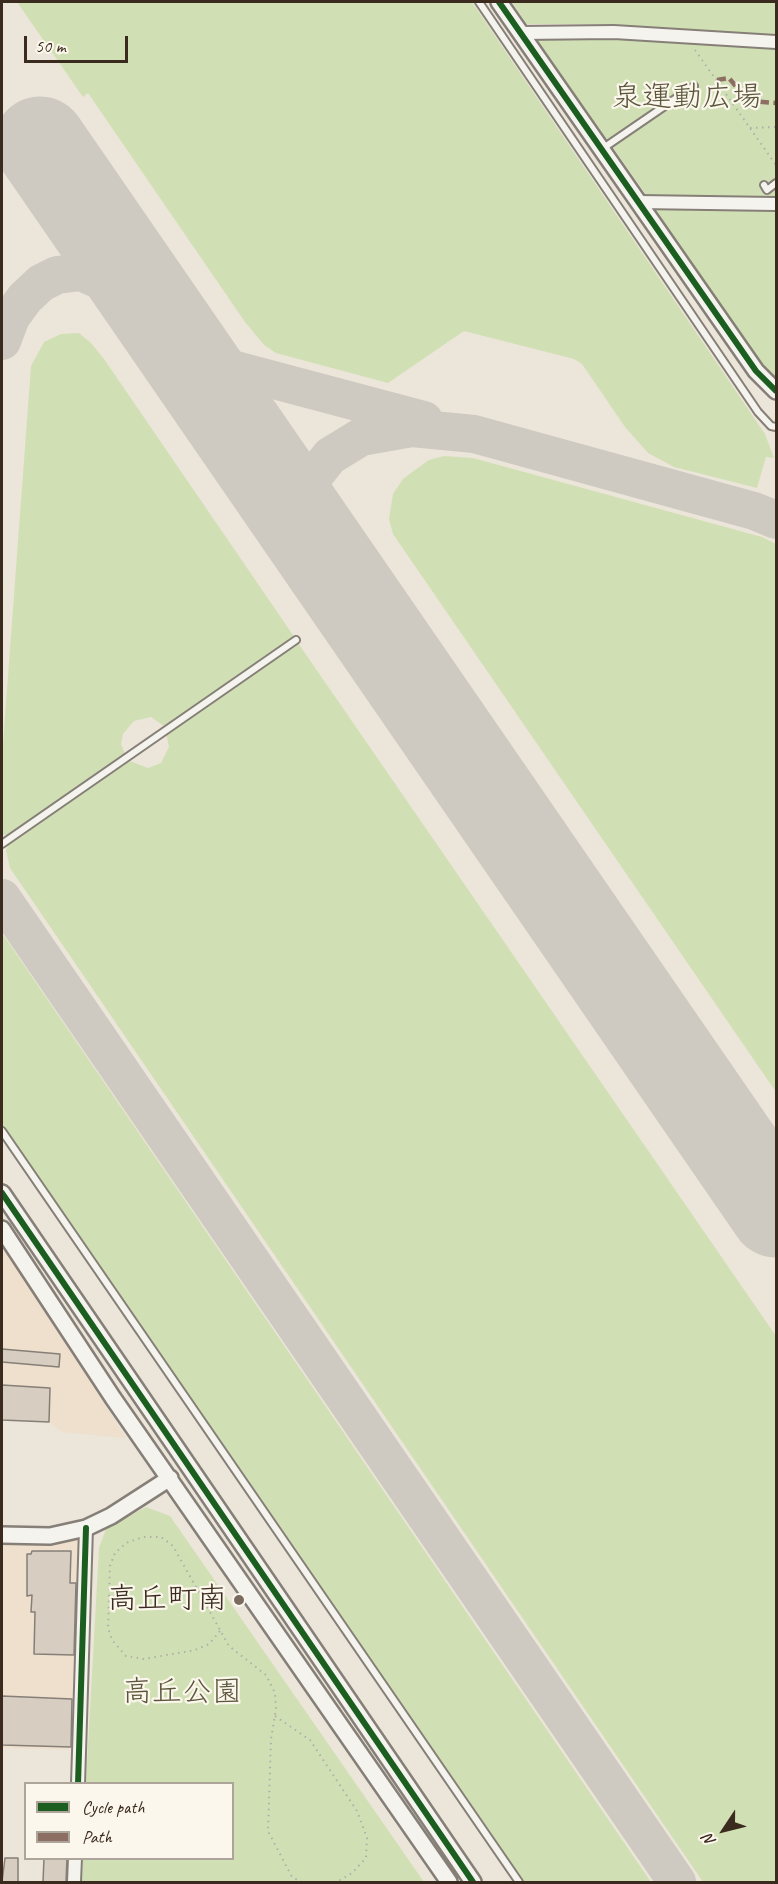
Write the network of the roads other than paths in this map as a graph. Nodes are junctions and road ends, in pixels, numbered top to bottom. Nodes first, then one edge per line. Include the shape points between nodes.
1 (479, 2) edge
2 (499, 2) edge
3 (520, 33) junction
4 (777, 42) edge
5 (694, 86) dead end
6 (602, 150) junction
7 (777, 183) edge
8 (764, 185) dead end
9 (639, 202) junction
10 (777, 204) edge
11 (777, 391) edge
12 (777, 427) edge
13 (296, 640) dead end
14 (2, 844) edge
15 (2, 1131) edge
16 (3, 1198) edge
17 (2, 1229) edge
18 (170, 1478) junction
19 (86, 1528) junction
20 (2, 1535) edge
21 (78, 1782) edge
22 (75, 1860) edge
23 (74, 1882) edge
24 (449, 1882) edge
25 (473, 1882) edge
26 (519, 1882) edge

1 - 12 lane via 758,412
2 - 3 street
3 - 4 street via 614,32
3 - 6 street
5 - 6 lane
6 - 9 street
7 - 8 lane via 767,190
9 - 10 street
9 - 11 street via 756,371
13 - 14 lane
15 - 26 lane
16 - 25 street
17 - 18 street
18 - 19 street
18 - 24 street
19 - 20 street via 51,1536
19 - 21 street
22 - 23 street

